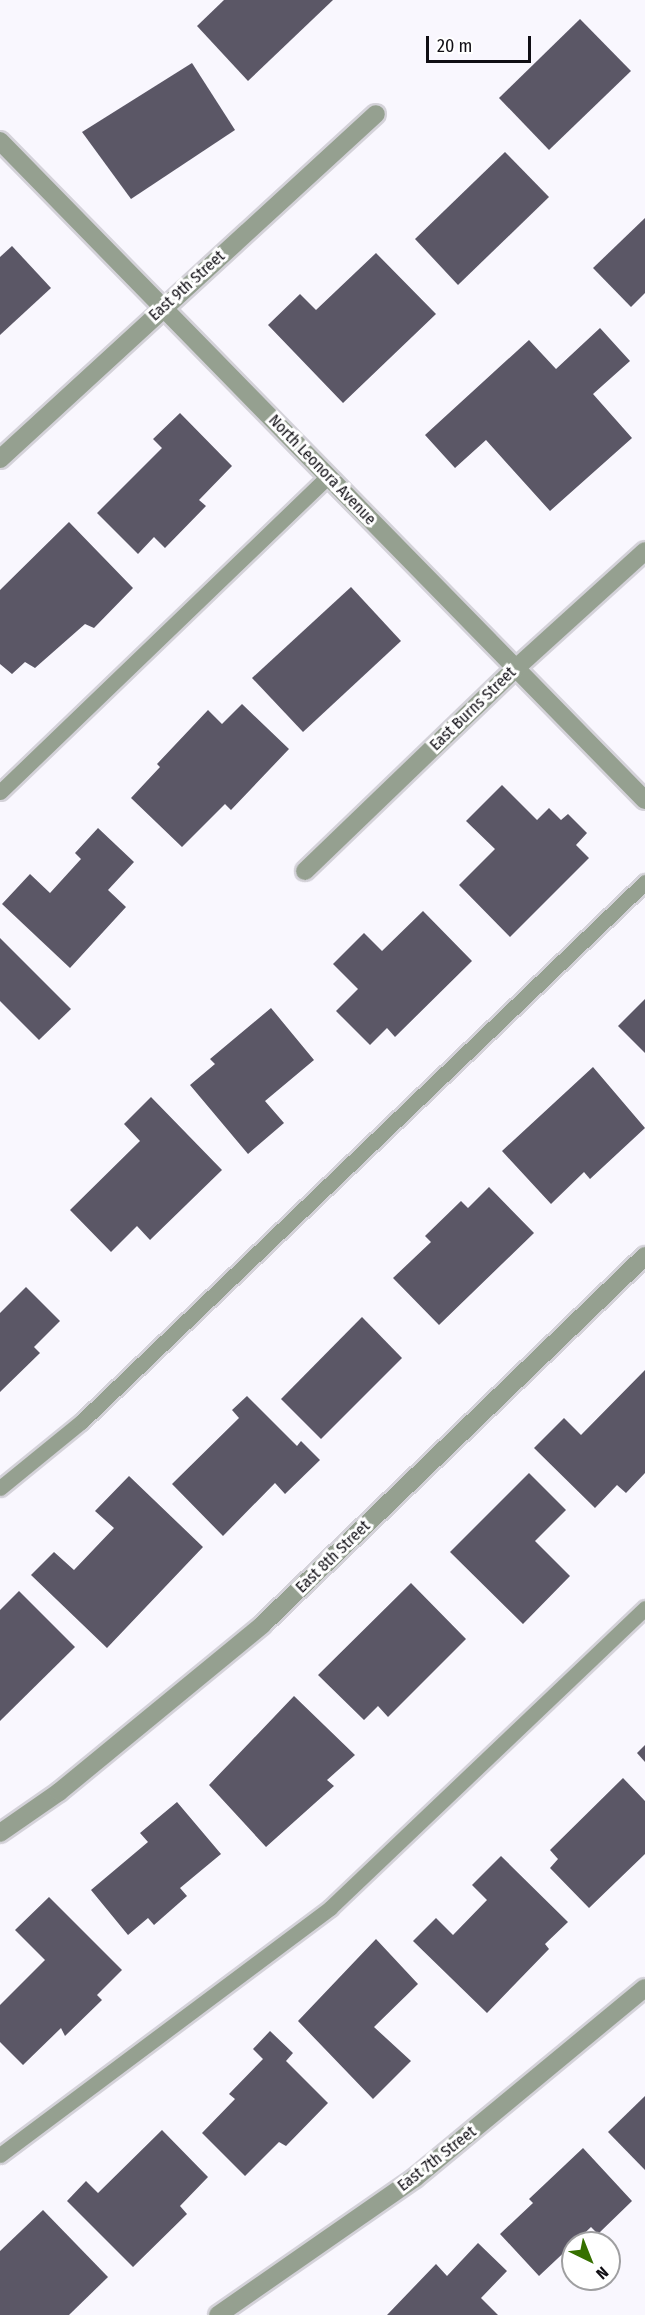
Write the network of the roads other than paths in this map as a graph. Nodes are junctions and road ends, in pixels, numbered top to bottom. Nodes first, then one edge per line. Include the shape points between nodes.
1 (376, 114) dead end
2 (0, 141) edge
3 (163, 308) junction
4 (0, 459) edge
5 (328, 476) junction
6 (645, 551) edge
7 (516, 668) junction
8 (0, 792) edge
9 (645, 800) edge
10 (305, 871) dead end
11 (645, 882) edge
12 (645, 1256) edge
13 (0, 1488) edge
14 (645, 1608) edge
15 (0, 1833) edge
16 (645, 1988) edge
17 (0, 2155) edge
18 (218, 2315) edge

1 - 3 street, East 9th Street
2 - 3 street, North Leonora Avenue
3 - 4 street, East 9th Street
3 - 5 street, North Leonora Avenue
5 - 7 street, North Leonora Avenue
5 - 8 lane
6 - 7 street, East Burns Street
7 - 9 street, North Leonora Avenue
7 - 10 street, East Burns Street
11 - 13 lane via 81,1422
12 - 15 street, East 8th Street via 262,1625 59,1792
14 - 17 lane via 330,1908
16 - 18 street, East 7th Street via 415,2178

